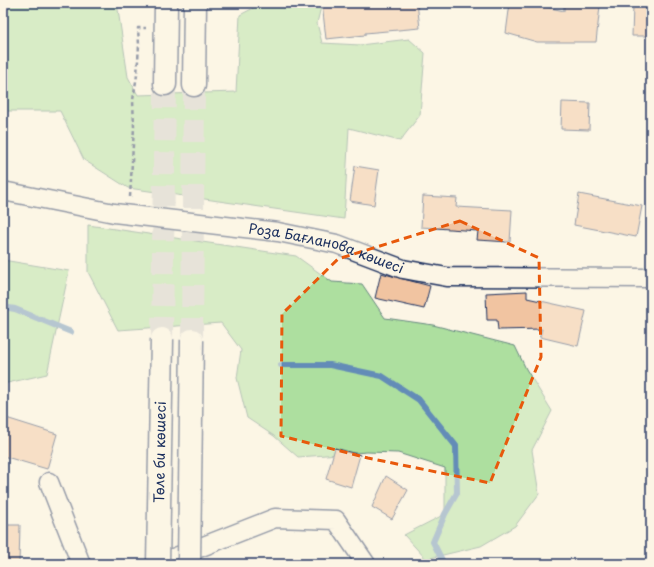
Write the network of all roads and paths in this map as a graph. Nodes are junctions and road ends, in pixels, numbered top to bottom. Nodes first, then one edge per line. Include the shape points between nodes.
1 (166, 3) edge
2 (195, 3) edge
3 (148, 28) dead end
4 (165, 84) tunnel mouth
5 (194, 85) tunnel mouth
6 (3, 191) edge
7 (129, 215) junction
8 (651, 278) edge
9 (162, 339) tunnel mouth
10 (192, 340) tunnel mouth
11 (49, 482) dead end
12 (81, 564) edge
13 (158, 564) edge
14 (189, 564) edge
15 (366, 564) edge

1 - 4 main road
2 - 5 main road
3 - 7 path via 138,28
6 - 7 street, Роза Бағланова көшесі
7 - 8 street, Роза Бағланова көшесі via 278,232 337,244 403,269 447,277
9 - 13 main road, Төле би көшесі, bridge
10 - 14 main road, bridge
11 - 12 street
13 - 15 street via 275,518 336,520

